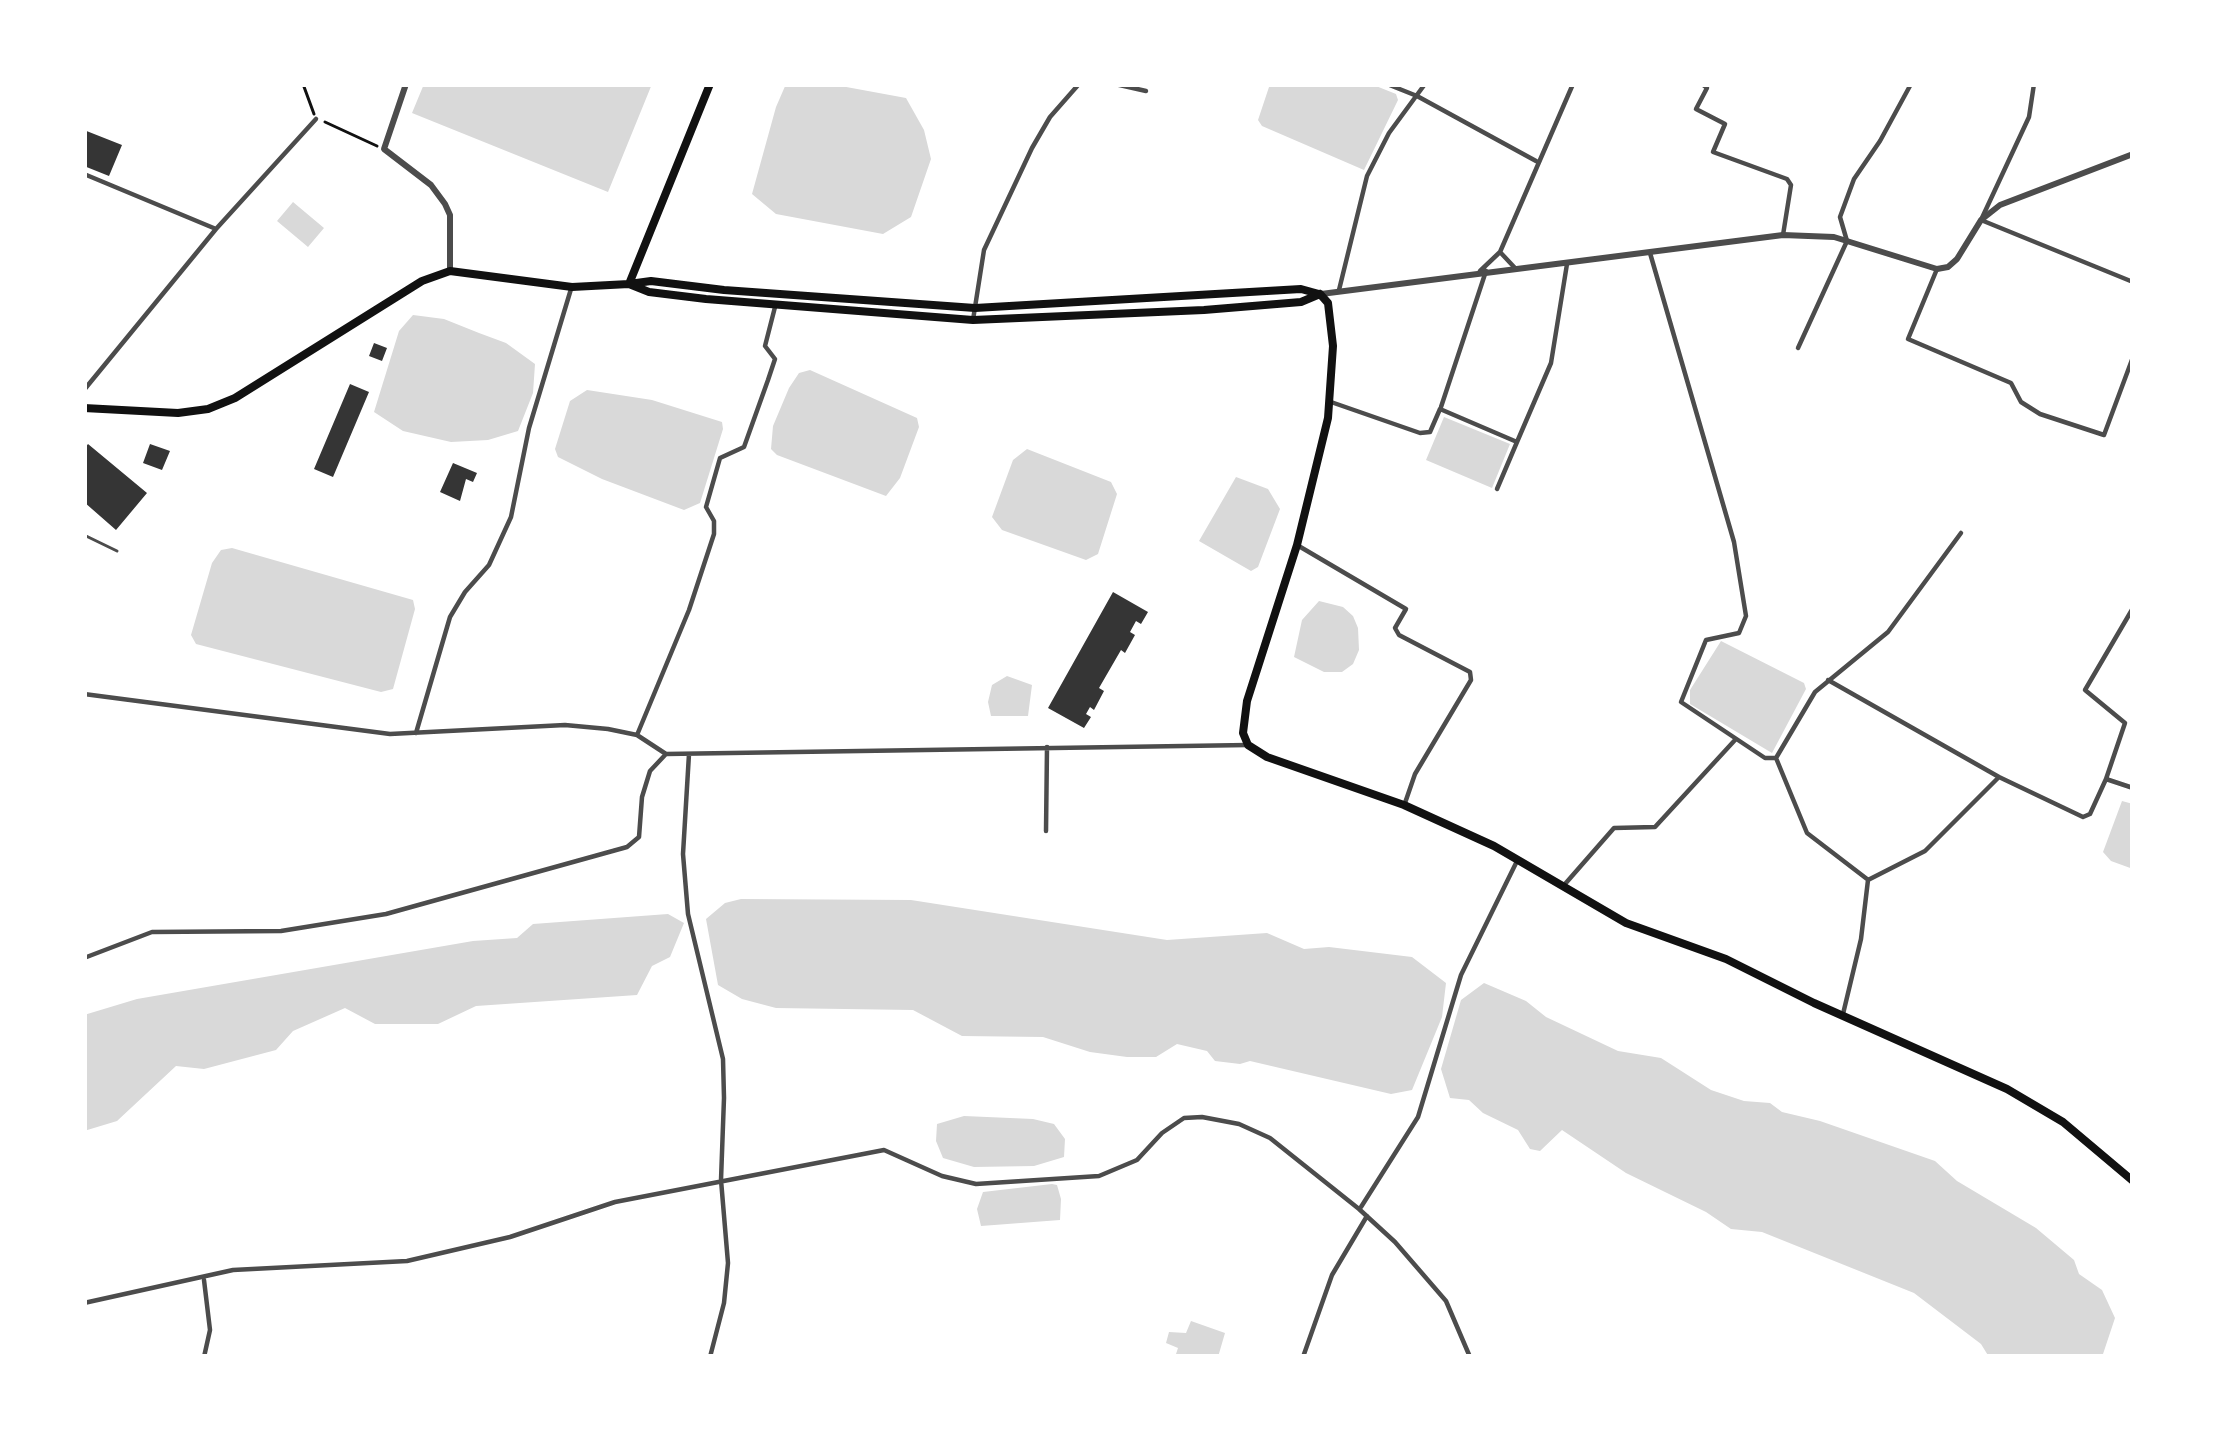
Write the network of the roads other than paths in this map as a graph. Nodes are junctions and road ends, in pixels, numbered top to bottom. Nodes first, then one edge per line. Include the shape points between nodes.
1 (406, 84) edge
2 (710, 84) edge
3 (1079, 84) edge
4 (1115, 84) edge
5 (1387, 84) edge
6 (1425, 84) edge
7 (1573, 84) edge
8 (1702, 84) edge
9 (1911, 84) edge
10 (2034, 84) edge
11 (1146, 91) dead end
12 (1417, 96) junction
13 (316, 119) road end
14 (2133, 154) edge
15 (1536, 160) junction
16 (84, 174) edge
17 (1981, 220) junction
18 (216, 229) junction
19 (1784, 236) junction
20 (1847, 241) junction
21 (1500, 252) junction
22 (1650, 253) junction
23 (1567, 264) junction
24 (1515, 268) junction
25 (1937, 269) junction
26 (449, 271) junction
27 (1483, 271) junction
28 (2133, 282) edge
29 (629, 284) junction
30 (572, 287) junction
31 (1339, 290) junction
32 (1320, 294) junction
33 (1231, 295) junction
34 (776, 306) junction
35 (975, 308) junction
36 (1231, 308) junction
37 (974, 320) junction
38 (1798, 348) dead end
39 (2133, 357) edge
40 (84, 390) edge
41 (1329, 401) junction
42 (84, 408) edge
43 (1440, 410) junction
44 (1517, 442) junction
45 (1497, 489) dead end
46 (1961, 532) dead end
47 (84, 535) edge
48 (1297, 545) junction
49 (117, 551) dead end
50 (2133, 608) edge
51 (1828, 680) junction
52 (84, 694) edge
53 (416, 733) junction
54 (638, 735) junction
55 (1735, 740) junction
56 (1248, 745) junction
57 (1047, 747) junction
58 (666, 754) junction
59 (689, 754) junction
60 (1776, 758) junction
61 (1999, 777) junction
62 (2106, 778) junction
63 (2133, 788) edge
64 (1405, 805) junction
65 (1046, 830) dead end
66 (1518, 860) junction
67 (1868, 880) junction
68 (1562, 888) junction
69 (84, 958) edge
70 (1842, 1016) junction
71 (722, 1180) junction
72 (2133, 1181) edge
73 (1359, 1209) junction
74 (1366, 1216) junction
75 (204, 1278) junction
76 (84, 1303) edge
77 (204, 1357) edge
78 (710, 1357) edge
79 (1303, 1357) edge
80 (1470, 1357) edge

1 - 26 street via 384,149 445,204
2 - 29 highway
3 - 35 street via 1032,148 984,250
4 - 11 street
5 - 12 street
6 - 12 street
7 - 15 street
8 - 19 street via 1696,109 1725,124 1713,152 1791,185
9 - 20 street via 1854,179 1840,217
10 - 17 street via 2029,117
12 - 15 street
12 - 31 street via 1367,176
13 - 18 street
14 - 17 street via 2021,195
15 - 21 street
16 - 18 street
17 - 25 street via 1953,264
17 - 28 street
18 - 40 street
19 - 20 street
19 - 22 street
20 - 25 street
20 - 38 street
21 - 24 street
21 - 27 street
22 - 23 street
22 - 55 street via 1734,542 1746,616 1739,633 1706,640 1681,702
23 - 24 street
23 - 44 street via 1551,363
24 - 27 street
25 - 39 street via 1908,339 2011,383 2021,403 2040,414 2104,435
26 - 30 highway
26 - 42 highway via 208,409
27 - 31 street
27 - 43 street
29 - 30 highway
29 - 34 highway
29 - 35 highway
30 - 53 street via 511,517 451,617
31 - 32 street
32 - 33 highway
32 - 36 highway
32 - 41 highway via 1330,312
33 - 35 highway
33 - 36 highway
34 - 37 highway
34 - 54 street via 765,346 775,359 744,447 720,458 706,507 714,534
35 - 37 street
36 - 37 highway
41 - 43 street via 1420,433 1430,432
41 - 48 highway
43 - 44 street
44 - 45 street
46 - 51 street via 1888,632
47 - 49 street
48 - 56 highway via 1246,701
48 - 64 street via 1406,609 1399,634 1472,675
50 - 62 street via 2085,690 2126,723
51 - 60 street
51 - 61 street
52 - 53 street
53 - 54 street via 566,725
54 - 58 street
55 - 60 street
55 - 68 street via 1655,827 1614,828
56 - 57 street
56 - 64 highway
57 - 59 street
57 - 65 street
58 - 59 street
58 - 69 street via 650,771 639,837 627,848 386,914 281,931 152,932
59 - 71 street via 683,854 696,958 723,1059
60 - 67 street via 1807,833
61 - 62 street via 2083,817
61 - 67 street via 1925,850
62 - 63 street
64 - 66 highway
66 - 68 highway
66 - 73 street via 1461,975 1418,1117
67 - 70 street
68 - 70 highway
70 - 72 highway via 2007,1089 2063,1122
71 - 73 street via 884,1150 976,1184 1099,1175 1137,1160 1184,1118 1202,1117 1270,1138
71 - 75 street via 407,1261
71 - 78 street via 728,1263
73 - 74 street
74 - 79 street via 1332,1275
74 - 80 street via 1446,1301
75 - 76 street
75 - 77 street

